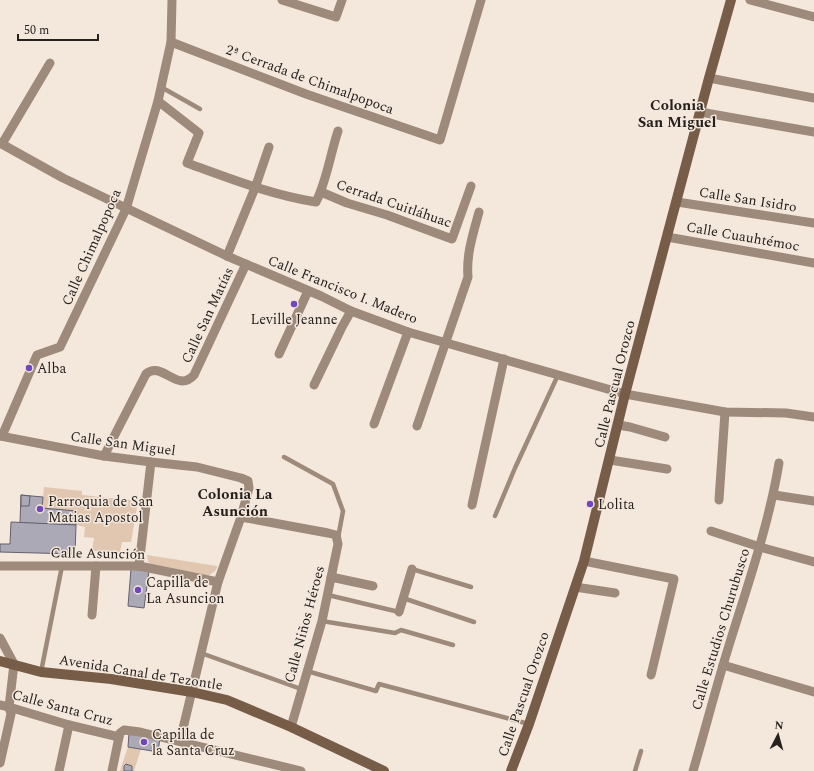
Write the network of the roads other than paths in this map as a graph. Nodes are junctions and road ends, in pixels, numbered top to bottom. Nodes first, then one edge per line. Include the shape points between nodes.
1 (172, 0) edge
2 (282, 0) edge
3 (342, 0) edge
4 (481, 0) edge
5 (731, 0) edge
6 (750, 0) edge
7 (814, 17) edge
8 (171, 42) junction
9 (50, 63) dead end
10 (709, 78) junction
11 (161, 87) junction
12 (814, 98) edge
13 (158, 101) junction
14 (200, 109) dead end
15 (700, 112) junction
16 (338, 131) dead end
17 (814, 132) edge
18 (1, 143) edge
19 (269, 146) dead end
20 (471, 186) dead end
21 (255, 188) junction
22 (321, 192) junction
23 (677, 202) junction
24 (126, 209) junction
25 (478, 212) dead end
26 (814, 223) edge
27 (667, 237) junction
28 (227, 256) junction
29 (814, 263) edge
30 (246, 264) junction
31 (308, 291) junction
32 (351, 311) junction
33 (408, 332) junction
34 (445, 343) junction
35 (279, 354) dead end
36 (504, 359) junction
37 (558, 375) junction
38 (314, 385) dead end
39 (625, 394) junction
40 (725, 412) junction
41 (814, 416) edge
42 (374, 424) dead end
43 (618, 425) junction
44 (417, 426) dead end
45 (1, 436) edge
46 (666, 437) dead end
47 (104, 456) junction
48 (284, 457) dead end
49 (610, 460) junction
50 (150, 462) junction
51 (779, 463) dead end
52 (667, 469) dead end
53 (774, 495) junction
54 (719, 500) dead end
55 (814, 501) edge
56 (472, 505) dead end
57 (495, 516) dead end
58 (241, 517) junction
59 (711, 531) dead end
60 (338, 544) junction
61 (760, 547) junction
62 (584, 561) junction
63 (814, 562) edge
64 (0, 566) edge
65 (62, 566) junction
66 (96, 566) junction
67 (139, 566) junction
68 (412, 569) joint
69 (331, 577) junction
70 (218, 582) junction
71 (373, 586) dead end
72 (472, 587) dead end
73 (575, 587) junction
74 (615, 593) dead end
75 (328, 595) junction
76 (403, 598) junction
77 (398, 612) joint
78 (92, 616) dead end
79 (322, 621) junction
80 (474, 622) dead end
81 (0, 638) edge
82 (453, 645) dead end
83 (201, 653) junction
84 (0, 661) edge
85 (14, 664) junction
86 (723, 665) junction
87 (307, 671) junction
88 (41, 672) junction
89 (651, 675) dead end
90 (301, 689) junction
91 (192, 692) junction
92 (814, 692) edge
93 (5, 706) edge
94 (529, 724) junction
95 (69, 726) junction
96 (291, 727) junction
97 (120, 737) junction
98 (180, 741) junction
99 (640, 752) dead end
100 (0, 763) edge
101 (60, 771) edge
102 (112, 771) edge
103 (301, 771) edge
104 (384, 771) edge
105 (511, 771) edge
106 (635, 771) edge
107 (693, 771) edge

1 - 8 street, Calle Chimalpopoca
2 - 3 street via 336,16
4 - 8 street, 2ª Cerrada de Chimalpopoca via 440,140 306,94
5 - 10 street, Calle Pascual Orozco
6 - 7 street
8 - 11 street, Calle Chimalpopoca
9 - 18 street
10 - 12 street
10 - 15 street, Calle Pascual Orozco
11 - 13 street, Calle Chimalpopoca
11 - 14 lane
13 - 21 street via 199,133 187,163
13 - 24 street, Calle Chimalpopoca
15 - 17 street
15 - 23 street, Calle Pascual Orozco
16 - 22 street
18 - 24 street, Calle Francisco I. Madero via 63,178
19 - 21 street
20 - 22 street, Cerrada Cuitláhuac via 452,239
21 - 22 street via 316,202
21 - 28 street
23 - 26 street, Calle San Isidro
23 - 27 street, Calle Pascual Orozco
24 - 28 street, Calle Francisco I. Madero
24 - 45 street, Calle Chimalpopoca via 60,347 37,355
25 - 34 street via 468,255 468,277
27 - 29 street, Calle Cuauhtémoc
27 - 39 street, Calle Pascual Orozco
28 - 30 street, Calle Francisco I. Madero
30 - 31 street, Calle Francisco I. Madero
30 - 47 street, Calle San Matías via 194,375 184,382 150,370
31 - 32 street, Calle Francisco I. Madero
31 - 35 street
32 - 33 street, Calle Francisco I. Madero
32 - 38 street
33 - 34 street, Calle Francisco I. Madero
33 - 42 street
34 - 36 street, Calle Francisco I. Madero
34 - 44 street
36 - 37 street, Calle Francisco I. Madero
36 - 56 street
37 - 39 street, Calle Francisco I. Madero
37 - 57 lane
39 - 40 street, Calle Francisco I. Madero
39 - 43 street, Calle Pascual Orozco
40 - 41 street, Calle Francisco I. Madero
40 - 54 street
43 - 46 street
43 - 49 street, Calle Pascual Orozco
45 - 47 street, Calle San Miguel
47 - 50 street, Calle San Miguel
48 - 60 lane via 333,484 343,511
49 - 52 street
49 - 62 street, Calle Pascual Orozco
50 - 58 street, Calle San Miguel via 197,467 248,481 249,488
50 - 67 street
51 - 53 street, Calle Estudios Churubusco
53 - 55 street
53 - 61 street, Calle Estudios Churubusco
58 - 60 street via 336,535
58 - 70 street
59 - 61 street
60 - 69 street, Calle Niños Héroes
61 - 63 street
61 - 86 street, Calle Estudios Churubusco
62 - 73 street, Calle Pascual Orozco
62 - 89 street via 674,579
64 - 65 street, Calle Asunción
65 - 66 street, Calle Asunción
65 - 88 lane
66 - 67 street, Calle Asunción
66 - 78 street
67 - 70 street, Calle Asunción
68 - 72 lane
68 - 76 street
69 - 71 street
69 - 75 street, Calle Niños Héroes
70 - 83 street
73 - 74 street
73 - 94 street, Calle Pascual Orozco
75 - 77 lane
75 - 79 street, Calle Niños Héroes
76 - 77 street
76 - 80 lane
79 - 82 lane via 395,633 401,630
79 - 87 street, Calle Niños Héroes
81 - 85 street
83 - 90 lane
83 - 91 street
84 - 85 street, Avenida Canal de Tezontle
85 - 88 street, Avenida Canal de Tezontle
85 - 93 street
86 - 92 street
86 - 107 street, Calle Estudios Churubusco
87 - 90 street, Calle Niños Héroes
87 - 94 lane via 376,691 379,684
88 - 91 street, Avenida Canal de Tezontle via 111,679
90 - 96 street, Calle Niños Héroes
91 - 96 street, Avenida Canal de Tezontle via 227,700
91 - 98 street
93 - 95 street, Calle Santa Cruz
93 - 100 street via 11,714
94 - 105 street, Calle Pascual Orozco
95 - 97 street, Calle Santa Cruz
95 - 101 street
96 - 104 street, Avenida Canal de Tezontle
97 - 98 street, Calle Santa Cruz via 124,730
97 - 102 street
98 - 103 street, Calle Santa Cruz
99 - 106 lane

